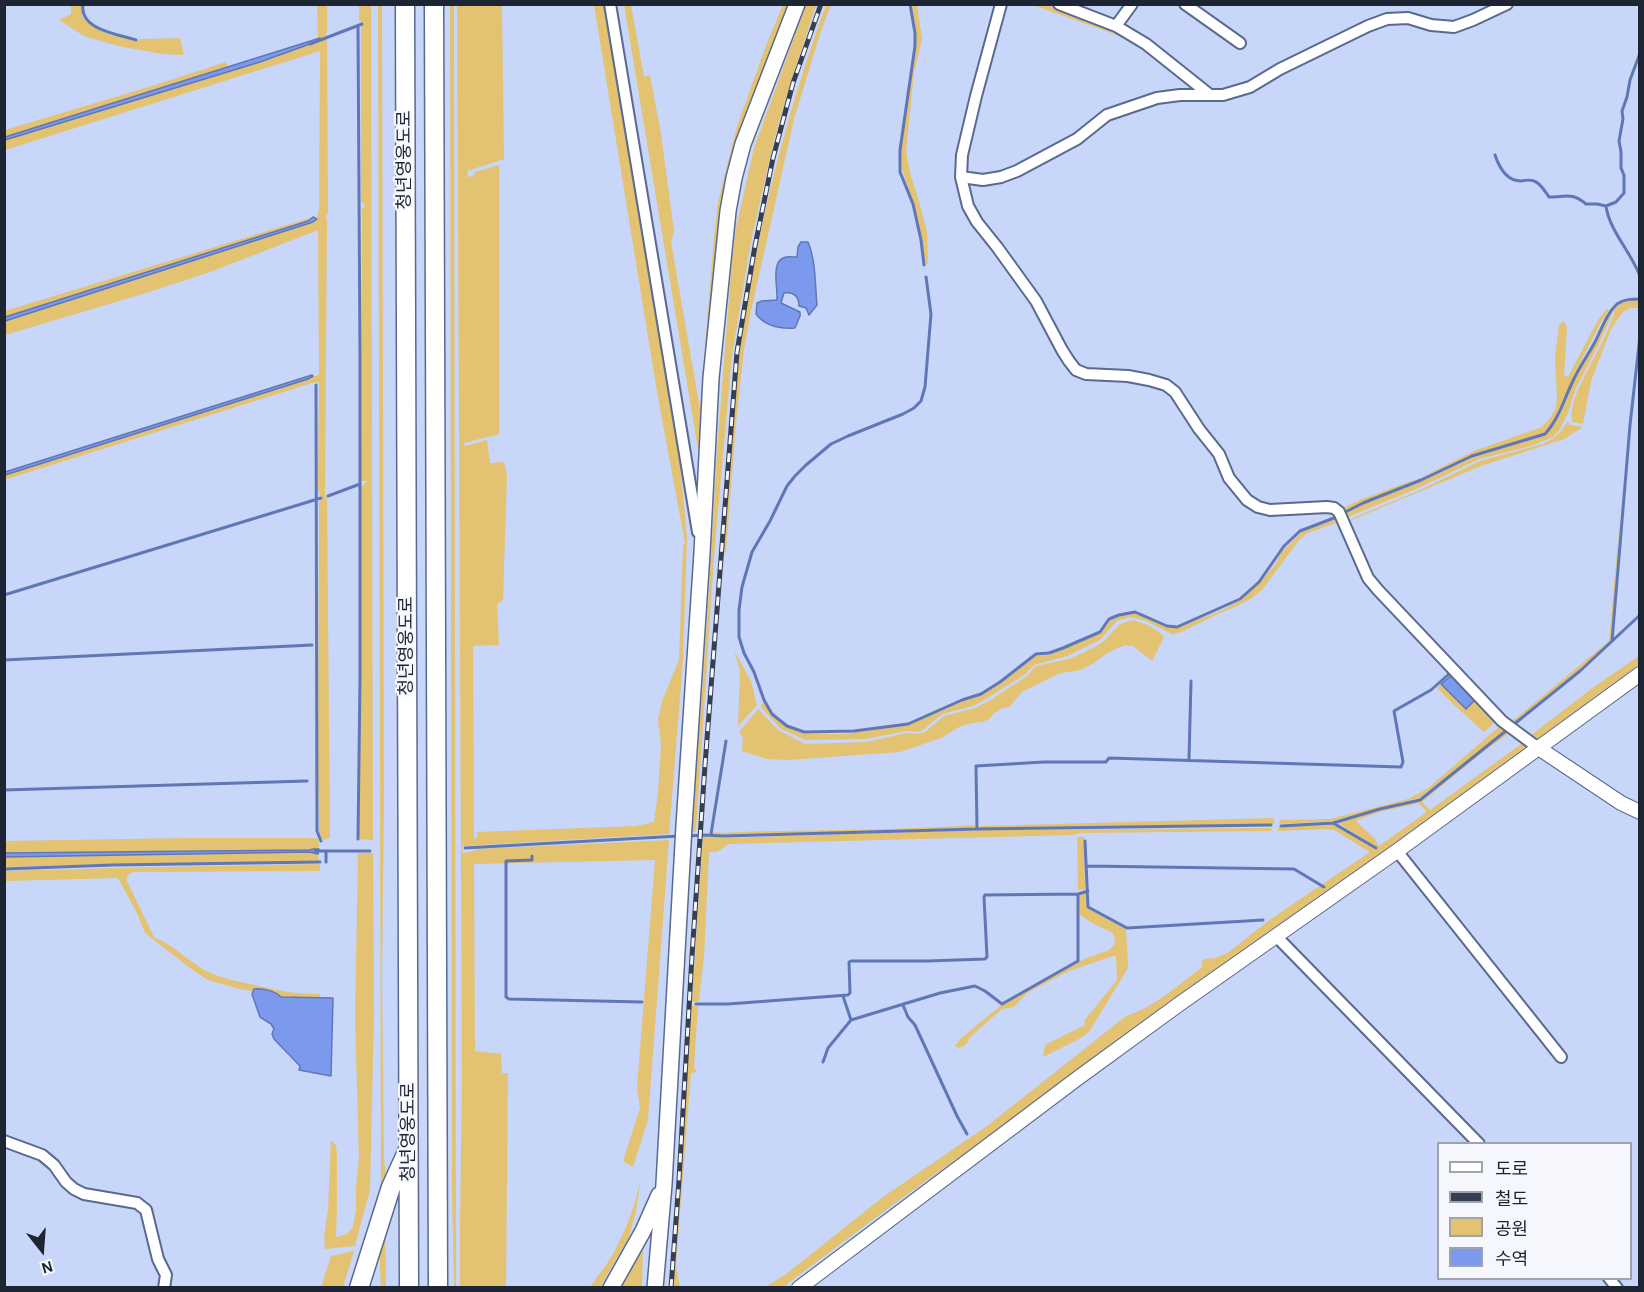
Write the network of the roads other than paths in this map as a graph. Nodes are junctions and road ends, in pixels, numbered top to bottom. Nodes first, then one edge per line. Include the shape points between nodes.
1 (405, 4) edge
2 (434, 4) edge
3 (610, 4) edge
4 (796, 4) edge
5 (1001, 4) edge
6 (1059, 4) edge
7 (1132, 4) edge
8 (1185, 4) edge
9 (1507, 4) edge
10 (1116, 26) junction
11 (1240, 43) dead end
12 (1210, 95) junction
13 (961, 177) junction
14 (702, 554) junction
15 (1640, 674) edge
16 (1537, 747) junction
17 (1640, 812) edge
18 (1397, 851) junction
19 (1276, 936) junction
20 (1561, 1057) dead end
21 (4, 1141) edge
22 (1478, 1142) edge
23 (409, 1148) junction
24 (664, 1184) junction
25 (164, 1287) edge
26 (359, 1287) edge
27 (409, 1287) edge
28 (438, 1287) edge
29 (611, 1287) edge
30 (655, 1287) edge
31 (799, 1287) edge

1 - 23 highway, 청년영웅도로
2 - 28 highway, 청년영웅도로
3 - 14 street
4 - 14 main road via 743,144 730,200 711,378
5 - 13 street via 968,129
6 - 10 street
7 - 10 street
8 - 11 street
9 - 12 street via 1454,27 1408,18 1386,19 1250,87
10 - 12 street via 1146,44
12 - 13 street via 1157,98 1131,106 1107,115 1077,140 1017,171 983,180
13 - 16 street via 968,206 977,222 1036,301 1076,370 1166,385 1219,454 1233,484 1258,507 1334,508 1368,578 1378,590 1503,721
14 - 24 main road
15 - 16 main road
16 - 17 main road
16 - 18 main road
18 - 19 main road
18 - 20 street
19 - 22 street
19 - 31 main road
21 - 25 street via 42,1155 66,1182 84,1194 136,1203 146,1210 166,1275
23 - 26 highway via 391,1187
23 - 27 highway, 청년영웅도로
24 - 29 main road
24 - 30 main road

